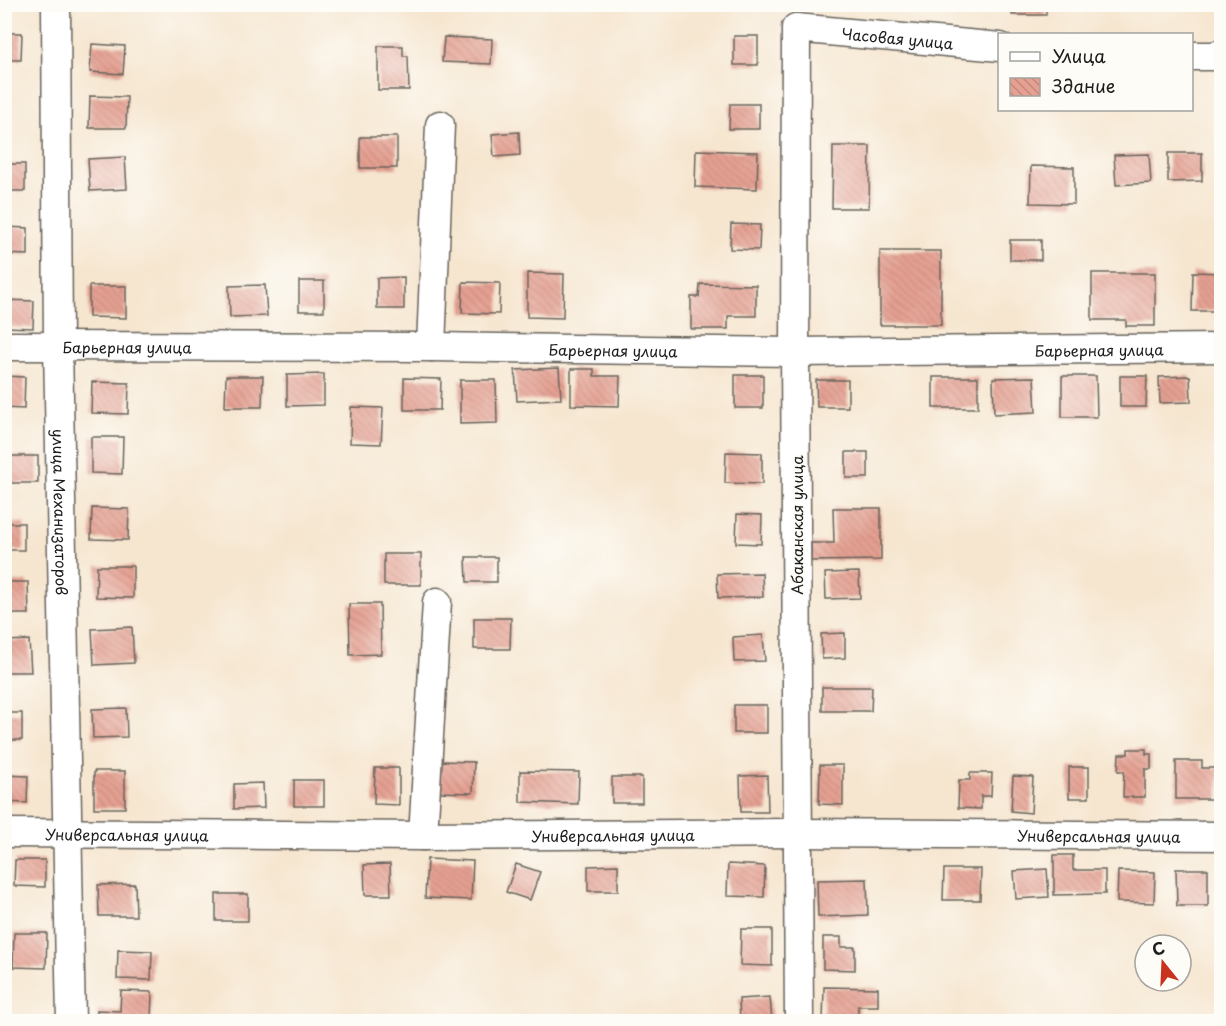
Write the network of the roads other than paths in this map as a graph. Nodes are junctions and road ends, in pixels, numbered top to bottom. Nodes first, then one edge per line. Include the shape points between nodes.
1 (56, 4) edge
2 (796, 28) joint
3 (998, 47) edge
4 (1221, 54) edge
5 (1193, 56) edge
6 (440, 125) dead end
7 (58, 345) junction
8 (4, 346) edge
9 (431, 347) junction
10 (1221, 348) edge
11 (795, 352) junction
12 (436, 602) dead end
13 (4, 832) edge
14 (67, 832) junction
15 (798, 833) junction
16 (423, 836) junction
17 (1221, 836) edge
18 (71, 1022) edge
19 (799, 1022) edge

1 - 7 street, улица Механизаторов
2 - 3 street, Часовая улица
2 - 11 street, Абаканская улица
4 - 5 street
6 - 9 street
7 - 8 street, Барьерная улица
7 - 9 street, Барьерная улица
7 - 14 street, улица Механизаторов
9 - 11 street, Барьерная улица
10 - 11 street, Барьерная улица
11 - 15 street, Абаканская улица
12 - 16 street
13 - 14 street, Универсальная улица
14 - 16 street, Универсальная улица
14 - 18 street, улица Механизаторов
15 - 16 street, Универсальная улица
15 - 17 street, Универсальная улица
15 - 19 street, Абаканская улица

